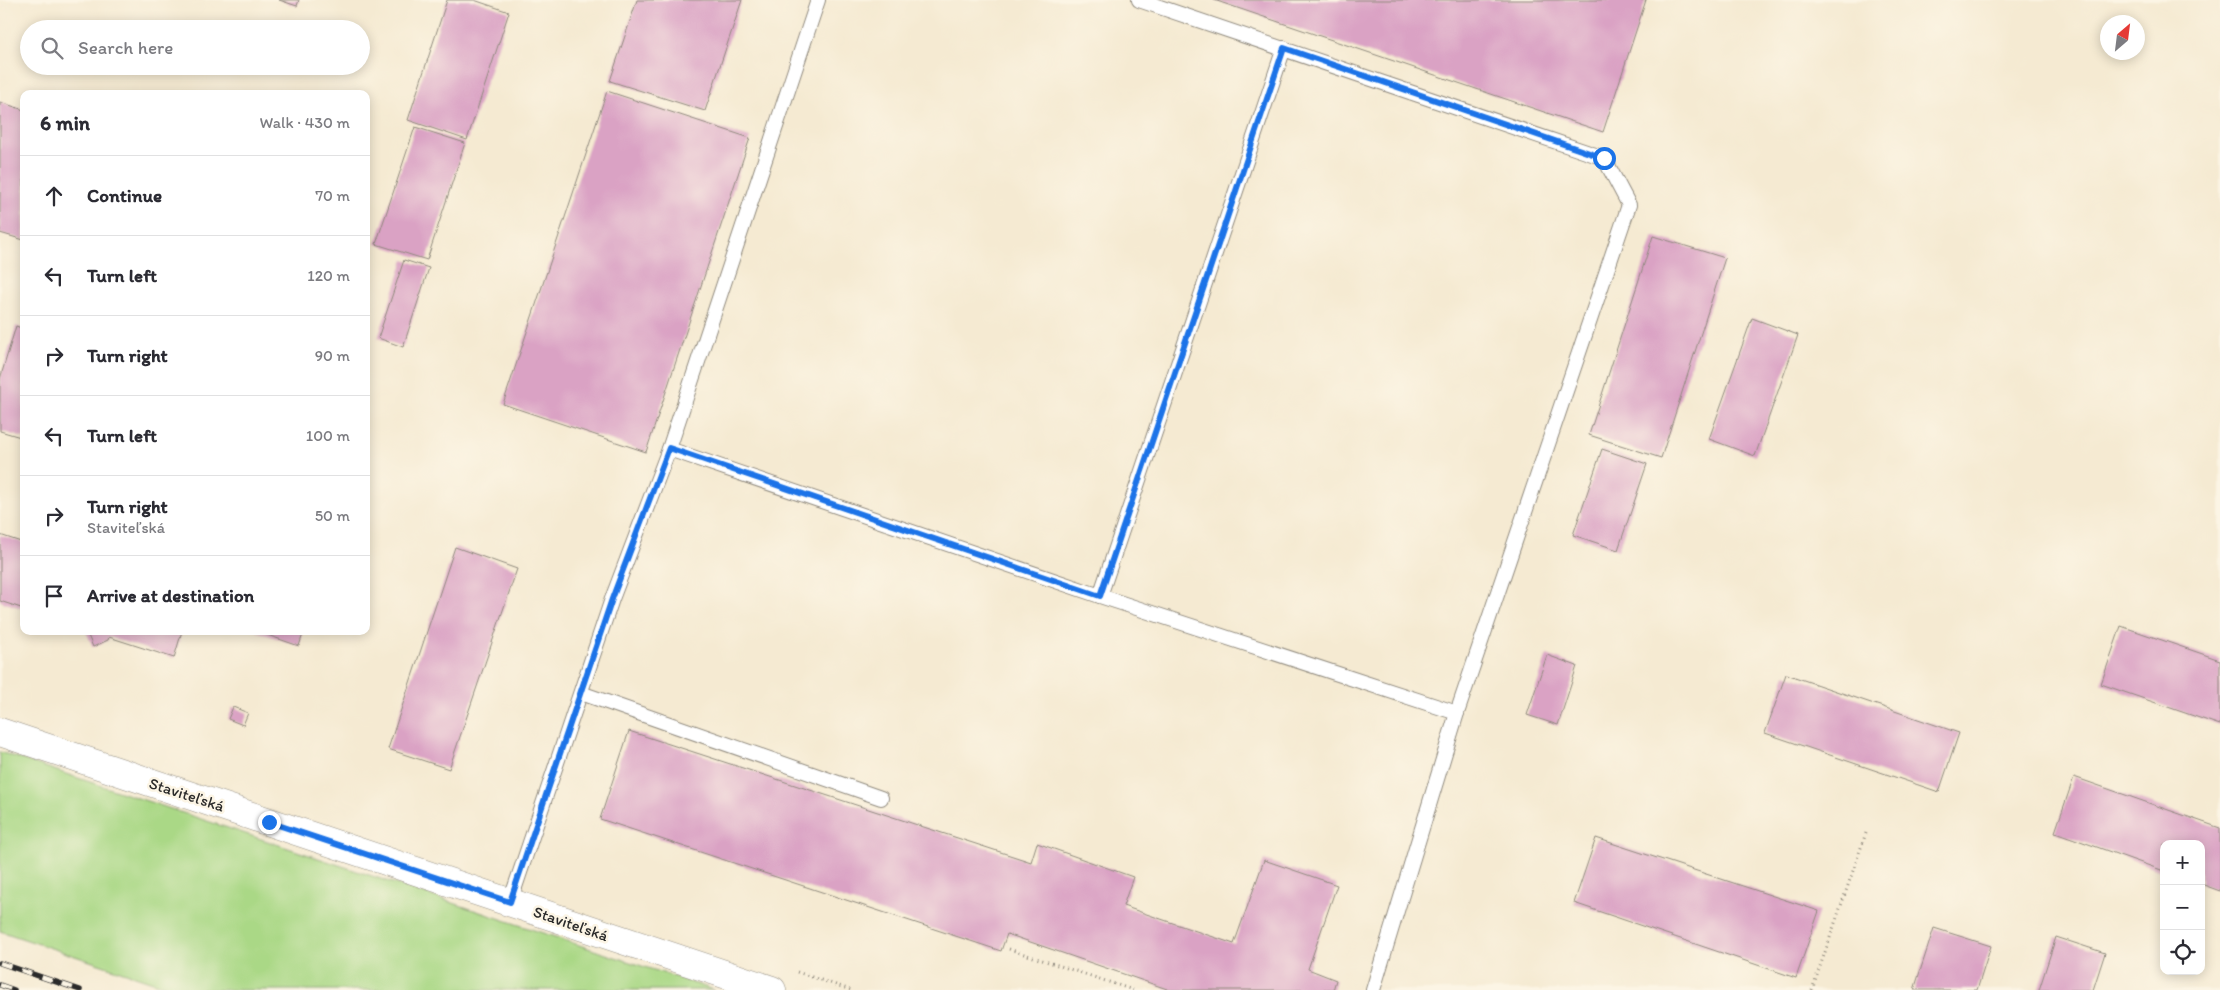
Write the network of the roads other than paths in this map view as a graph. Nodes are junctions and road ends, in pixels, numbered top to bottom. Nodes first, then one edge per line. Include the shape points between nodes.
1 (818, 0) edge
2 (1139, 0) edge
3 (1284, 48) junction
4 (669, 448) junction
5 (1100, 596) junction
6 (581, 693) junction
7 (1457, 713) junction
8 (0, 732) edge
9 (881, 798) dead end
10 (510, 902) junction
11 (772, 990) edge
12 (1374, 990) edge

1 - 4 lane
2 - 3 lane
3 - 5 lane
3 - 7 lane via 1604,158 1629,205
4 - 5 lane
4 - 6 lane via 612,599
5 - 7 lane
6 - 9 lane
6 - 10 lane
7 - 12 lane
8 - 10 street, Staviteľská
10 - 11 street, Staviteľská

